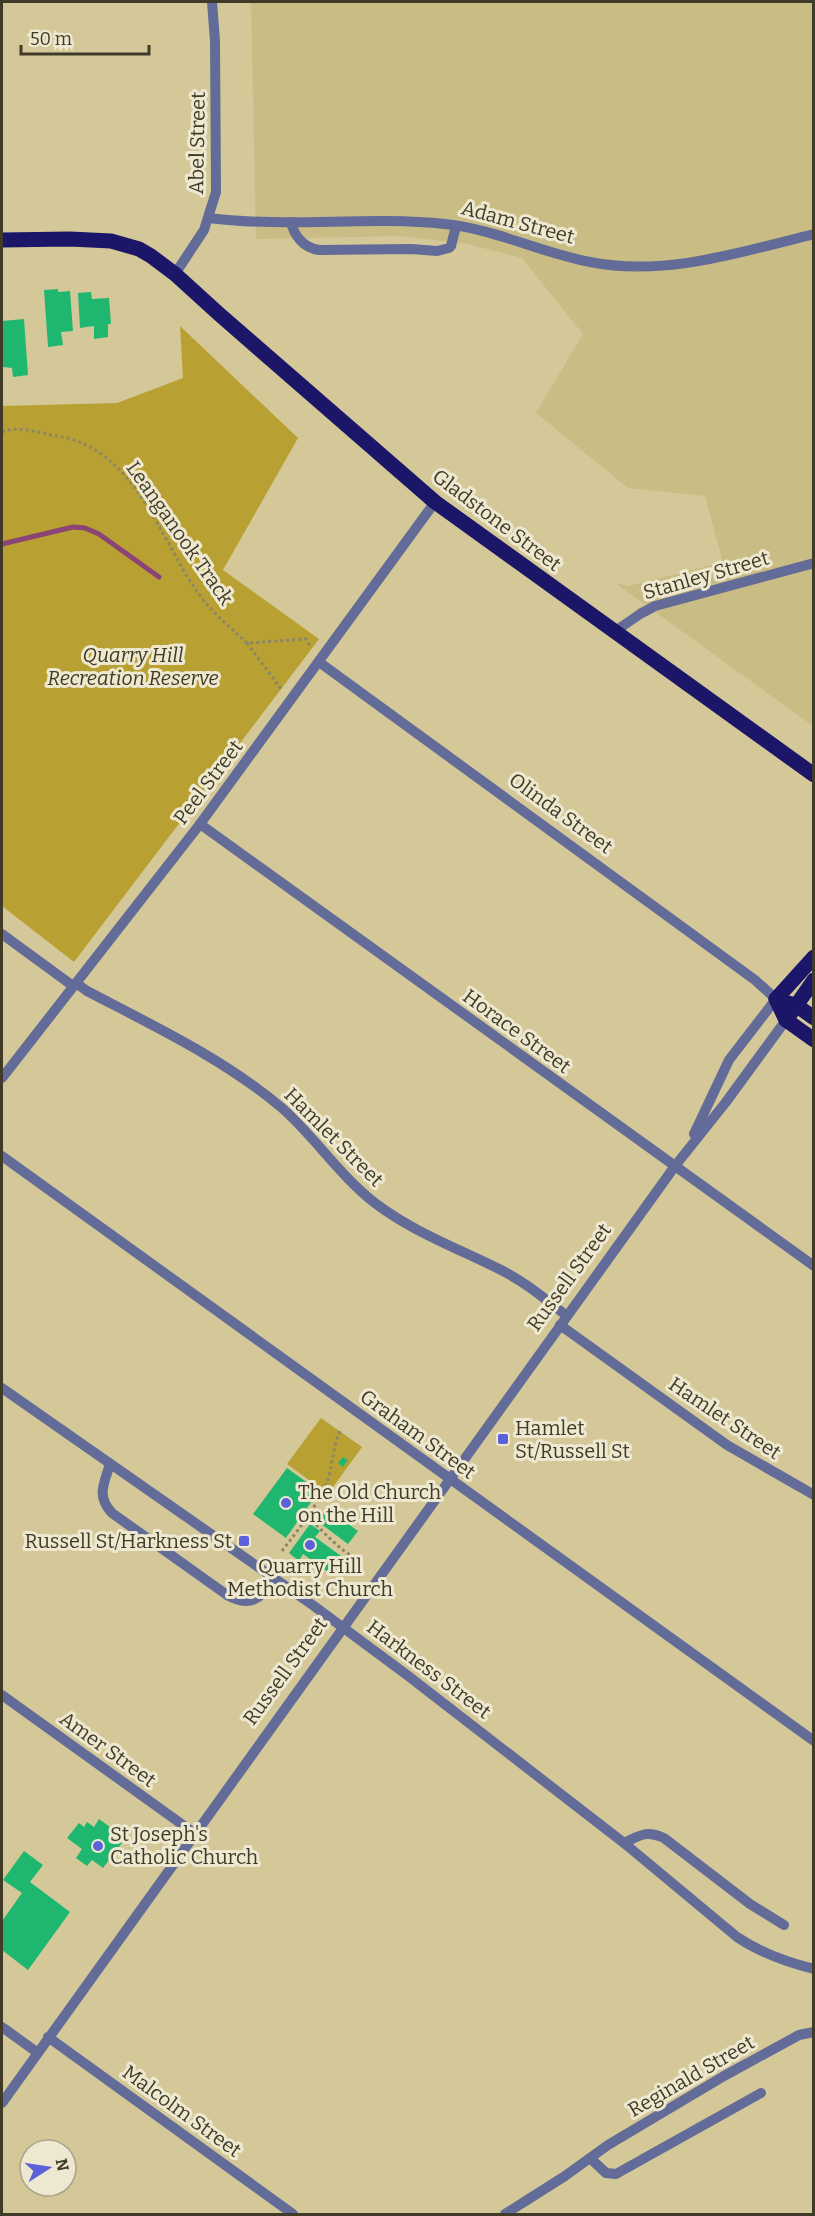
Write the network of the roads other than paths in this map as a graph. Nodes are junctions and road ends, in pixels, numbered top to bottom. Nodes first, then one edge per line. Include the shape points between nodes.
1 (212, 2) edge
2 (209, 218) junction
3 (291, 222) junction
4 (456, 226) junction
5 (813, 234) edge
6 (2, 240) edge
7 (175, 274) junction
8 (435, 501) junction
9 (813, 563) edge
10 (614, 632) junction
11 (319, 662) junction
12 (813, 775) edge
13 (200, 824) junction
14 (2, 934) edge
15 (813, 957) edge
16 (813, 980) edge
17 (75, 984) junction
18 (776, 999) junction
19 (796, 1005) junction
20 (813, 1018) edge
21 (786, 1020) junction
22 (813, 1040) edge
23 (2, 1078) edge
24 (688, 1148) junction
25 (2, 1156) edge
26 (675, 1166) junction
27 (813, 1266) edge
28 (563, 1320) junction
29 (2, 1388) edge
30 (110, 1464) junction
31 (449, 1479) junction
32 (813, 1495) edge
33 (275, 1580) junction
34 (343, 1628) junction
35 (2, 1695) edge
36 (813, 1741) edge
37 (194, 1833) junction
38 (624, 1843) junction
39 (784, 1925) dead end
40 (813, 1969) edge
41 (2, 2027) edge
42 (813, 2032) edge
43 (48, 2037) junction
44 (38, 2053) junction
45 (761, 2093) dead end
46 (2, 2103) edge
47 (590, 2158) junction
48 (294, 2214) edge
49 (505, 2214) edge

1 - 2 street, Abel Street via 217,179
2 - 3 street, Adam Street
2 - 7 street, Abel Street
3 - 4 street, Adam Street
3 - 4 street via 294,234 310,248 319,250 443,250 452,246
4 - 5 street, Adam Street via 577,260 623,267 723,257
6 - 7 main road via 111,241 139,249
7 - 8 main road, Gladstone Street
8 - 10 main road, Gladstone Street
8 - 11 street, Peel Street
9 - 10 street, Stanley Street via 655,606
10 - 12 main road, Gladstone Street
11 - 13 street, Peel Street
11 - 18 street, Olinda Street
13 - 17 street, Peel Street
13 - 26 street, Horace Street
14 - 17 street, Hamlet Street
15 - 18 main road, Russell Street
16 - 19 main road, Russell Street
17 - 23 street, Peel Street
17 - 28 street, Hamlet Street via 206,1054 297,1123 374,1202 438,1241 509,1274 539,1294
18 - 19 main road, Olinda Street
18 - 21 main road, Olinda Street
18 - 24 street, Russell Street via 729,1060
19 - 20 main road, Olinda Street
19 - 21 main road, Russell Street
21 - 22 main road, Olinda Street
21 - 24 street, Russell Street
24 - 26 street, Russell Street
25 - 31 street, Graham Street
26 - 27 street, Horace Street
26 - 28 street, Russell Street
28 - 31 street, Russell Street
28 - 32 street, Hamlet Street via 727,1444
29 - 30 street, Harkness Street
30 - 33 street, Harkness Street
30 - 33 street via 101,1494 106,1507 207,1581 245,1602 258,1599
31 - 34 street, Russell Street
31 - 36 street, Graham Street
33 - 34 street, Harkness Street
34 - 37 street, Russell Street
34 - 38 street, Harkness Street
35 - 37 street, Amer Street
37 - 43 street, Russell Street
38 - 39 street via 646,1833 664,1838
38 - 40 street, Harkness Street via 744,1941 779,1959
41 - 44 street
42 - 47 street, Reginald Street via 799,2035 724,2076
43 - 44 street, Russell Street
43 - 48 street, Malcolm Street
44 - 46 street, Russell Street
45 - 47 street via 616,2174 606,2173
47 - 49 street, Reginald Street

